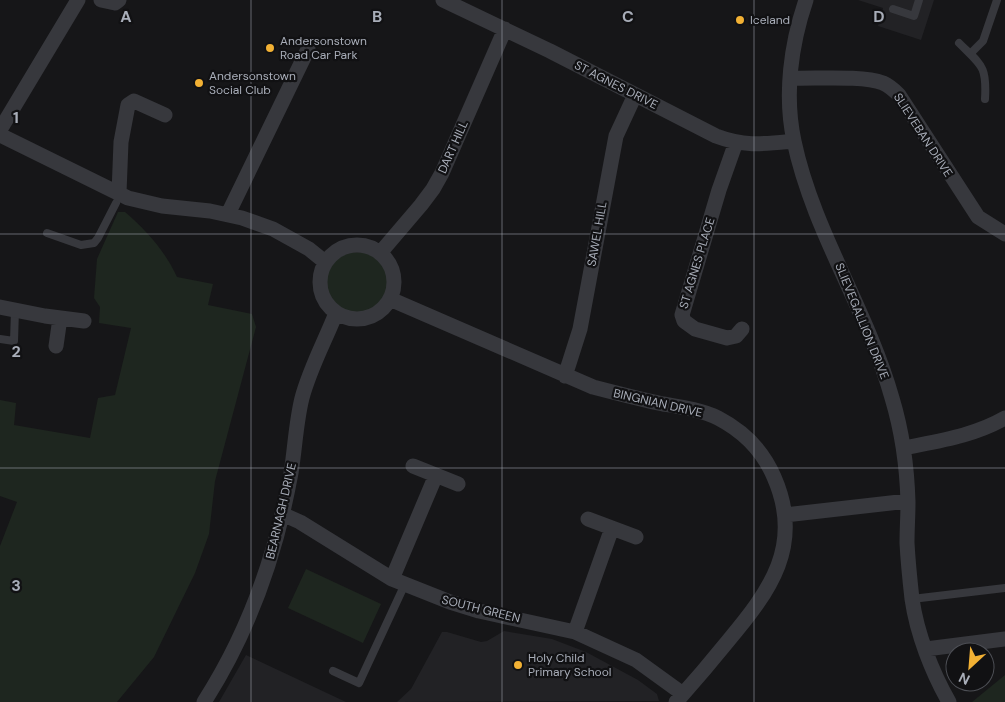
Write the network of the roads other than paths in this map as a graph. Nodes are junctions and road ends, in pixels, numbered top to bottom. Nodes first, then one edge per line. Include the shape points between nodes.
1 (78, 0) edge
2 (100, 0) edge
3 (119, 0) edge
4 (444, 0) edge
5 (806, 0) edge
6 (919, 0) edge
7 (997, 0) edge
8 (892, 9) dead end
9 (505, 29) junction
10 (959, 43) dead end
11 (308, 49) dead end
12 (970, 54) junction
13 (790, 78) junction
14 (635, 94) junction
15 (985, 99) dead end
16 (165, 115) dead end
17 (0, 130) edge
18 (0, 135) edge
19 (794, 141) junction
20 (736, 142) junction
21 (118, 198) junction
22 (228, 214) junction
23 (47, 233) dead end
24 (1005, 234) edge
25 (380, 252) junction
26 (325, 262) junction
27 (390, 298) junction
28 (0, 307) edge
29 (15, 310) junction
30 (336, 313) junction
31 (60, 318) junction
32 (84, 321) dead end
33 (742, 329) dead end
34 (0, 339) edge
35 (56, 346) dead end
36 (565, 376) junction
37 (1005, 418) edge
38 (904, 448) junction
39 (413, 466) dead end
40 (436, 475) junction
41 (458, 484) dead end
42 (908, 501) junction
43 (282, 514) junction
44 (785, 515) junction
45 (588, 519) dead end
46 (612, 528) junction
47 (636, 537) dead end
48 (398, 581) junction
49 (1005, 588) edge
50 (912, 599) junction
51 (575, 632) junction
52 (1005, 639) edge
53 (926, 649) junction
54 (333, 671) dead end
55 (680, 698) edge
56 (946, 701) edge
57 (204, 702) edge

1 - 17 street
2 - 3 street via 115,3
4 - 9 street, ST AGNES DRIVE
5 - 13 street, SLIEVEGALLION DRIVE
6 - 8 lane via 914,16
7 - 12 lane via 983,41
9 - 14 street, ST AGNES DRIVE
9 - 25 street, DART HILL via 442,173 433,189
10 - 12 lane
11 - 22 street
12 - 15 lane via 983,68
13 - 19 street, SLIEVEGALLION DRIVE
13 - 24 street, SLIEVEBAN DRIVE via 862,79 892,88 978,217
14 - 20 street, ST AGNES DRIVE via 716,136
14 - 36 street, SAWEL HILL via 616,136 580,329
16 - 21 street via 134,101 128,105 121,142
18 - 21 street
19 - 20 street, ST AGNES DRIVE
19 - 38 street, SLIEVEGALLION DRIVE via 818,217 880,357
20 - 33 street, ST AGNES PLACE via 682,315 684,321 695,329 727,338 736,336
21 - 22 street
21 - 23 lane via 94,243 81,245
22 - 26 street via 273,229
25 - 26 street via 355,245 338,250
25 - 27 street via 393,274
26 - 30 street via 321,270 320,290 323,299
27 - 30 street via 376,314 367,318 346,318
27 - 36 street, BINGNIAN DRIVE
28 - 29 street
29 - 31 street
29 - 34 lane via 14,341
30 - 43 street, BEARNAGH DRIVE via 302,398
31 - 32 street
31 - 35 street
36 - 44 street, BINGNIAN DRIVE via 624,396 716,417 737,429 766,460 781,492
37 - 38 street via 980,430
38 - 42 street, SLIEVEGALLION DRIVE
39 - 40 street
40 - 41 street
40 - 48 street
42 - 44 street
42 - 50 street, SLIEVEGALLION DRIVE via 907,542
43 - 48 street, SOUTH GREEN
43 - 57 street, BEARNAGH DRIVE via 266,574 248,622
44 - 55 street, BINGNIAN DRIVE via 781,556 765,594
45 - 46 street
46 - 47 street
46 - 51 street
48 - 51 street, SOUTH GREEN via 472,609
48 - 54 lane via 359,683
49 - 50 lane
50 - 53 street, SLIEVEGALLION DRIVE
51 - 55 street, SOUTH GREEN via 636,660
52 - 53 street
53 - 56 street, SLIEVEGALLION DRIVE

